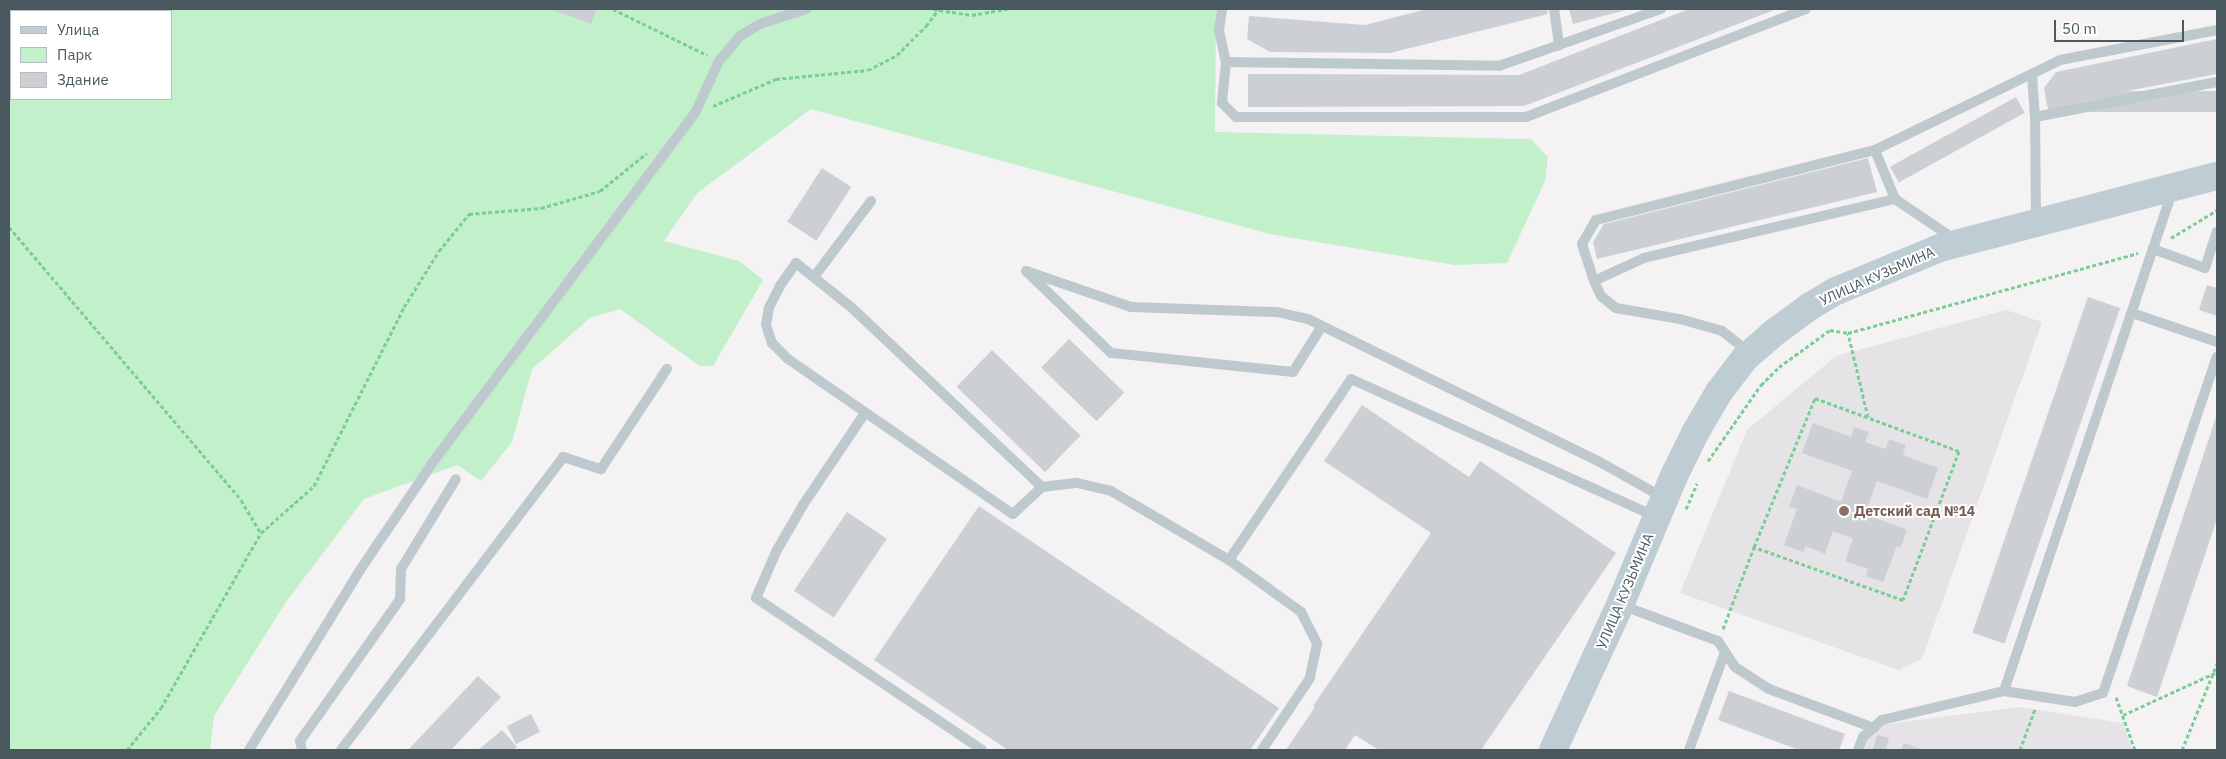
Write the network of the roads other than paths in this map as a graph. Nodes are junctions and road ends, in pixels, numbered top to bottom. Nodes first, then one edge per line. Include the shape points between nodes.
1 (808, 9) edge
2 (1222, 9) edge
3 (1554, 9) edge
4 (1661, 9) edge
5 (1806, 9) edge
6 (2217, 30) edge
7 (1559, 46) junction
8 (1226, 62) junction
9 (2032, 74) junction
10 (2217, 82) edge
11 (2035, 117) junction
12 (1875, 150) junction
13 (2217, 176) edge
14 (2173, 188) junction
15 (1896, 199) junction
16 (871, 202) dead end
17 (2036, 222) junction
18 (2217, 232) edge
19 (1959, 242) junction
20 (2153, 249) junction
21 (814, 277) junction
22 (1594, 281) junction
23 (2132, 313) junction
24 (1322, 326) junction
25 (2217, 342) edge
26 (1751, 353) junction
27 (2217, 357) edge
28 (667, 369) dead end
29 (865, 413) junction
30 (456, 479) dead end
31 (1042, 487) junction
32 (1668, 511) junction
33 (1230, 560) junction
34 (1620, 605) junction
35 (1725, 652) junction
36 (2004, 691) junction
37 (1874, 728) junction
38 (249, 750) edge
39 (302, 750) edge
40 (341, 750) edge
41 (982, 750) edge
42 (1262, 750) edge
43 (1553, 750) edge
44 (1689, 750) edge
45 (1858, 750) edge

1 - 38 lane via 760,24 740,36 719,61 695,113 432,462 360,570
2 - 8 lane via 1219,30
3 - 7 lane
4 - 7 lane
5 - 8 lane via 1526,117 1236,117 1222,102
6 - 9 lane via 2060,60
7 - 8 lane via 1499,66
9 - 11 lane
9 - 12 lane
10 - 11 lane
11 - 17 lane
12 - 15 lane
12 - 22 lane via 1596,220 1582,244
13 - 14 main road, УЛИЦА КУЗЬМИНА
14 - 17 main road, УЛИЦА КУЗЬМИНА
14 - 20 lane
15 - 19 lane
15 - 22 lane via 1644,258
16 - 21 lane
17 - 19 main road, УЛИЦА КУЗЬМИНА
18 - 20 lane via 2205,268
19 - 26 main road, УЛИЦА КУЗЬМИНА via 1836,291 1788,322
20 - 23 lane
21 - 29 lane via 796,263 780,286 769,308 766,325 772,342 788,359
21 - 31 lane via 852,308
22 - 26 lane via 1600,296 1616,308 1722,330
23 - 25 lane
23 - 36 lane
24 - 24 lane via 1308,319 1277,312 1131,307 1026,271 1111,353 1293,372
24 - 32 lane via 1600,462
26 - 32 main road, УЛИЦА КУЗЬМИНА via 1719,392 1695,433
27 - 36 lane via 2103,693 2075,702
28 - 40 lane via 600,469 564,457
29 - 31 lane via 1013,514
29 - 41 lane via 802,505 756,598
30 - 39 lane via 401,569 400,599 300,741
31 - 33 lane via 1077,483 1111,491
32 - 33 lane via 1351,379
32 - 34 main road, УЛИЦА КУЗЬМИНА
33 - 42 lane via 1301,612 1317,644 1310,678
34 - 35 lane via 1718,641
34 - 43 main road, УЛИЦА КУЗЬМИНА
35 - 37 lane via 1735,667 1769,689
35 - 44 lane
36 - 37 lane via 1882,720
37 - 45 lane via 1863,738

